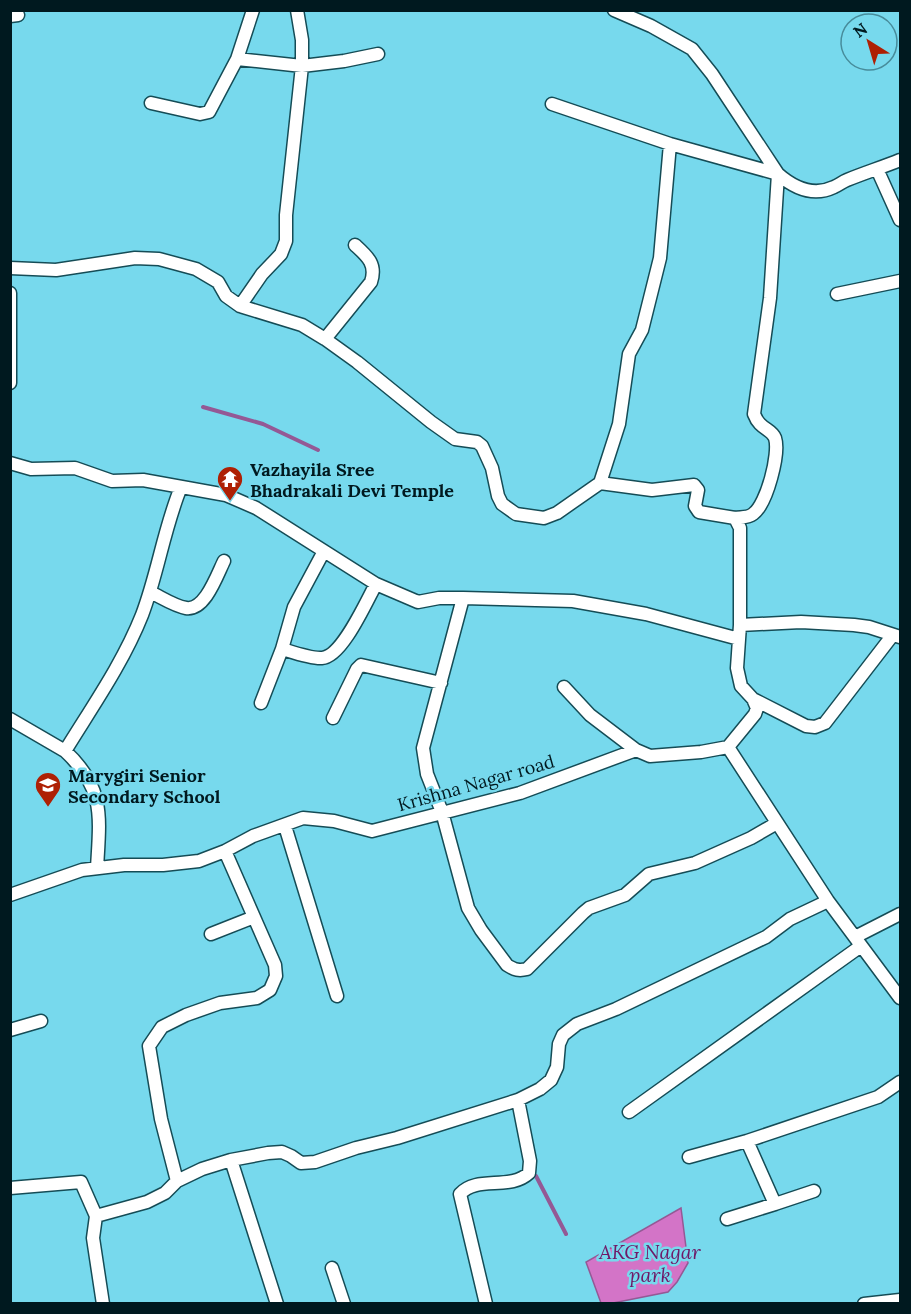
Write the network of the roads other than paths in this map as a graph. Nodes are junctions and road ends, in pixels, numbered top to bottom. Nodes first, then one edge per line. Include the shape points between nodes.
1 (253, 10) edge
2 (297, 10) edge
3 (614, 10) edge
4 (378, 54) dead end
5 (237, 59) junction
6 (302, 66) junction
7 (151, 103) dead end
8 (552, 104) dead end
9 (670, 144) junction
10 (900, 160) edge
11 (877, 169) junction
12 (778, 174) junction
13 (900, 220) edge
14 (355, 245) dead end
15 (10, 267) edge
16 (900, 281) edge
17 (10, 293) edge
18 (837, 294) dead end
19 (240, 306) junction
20 (325, 339) junction
21 (10, 383) edge
22 (10, 463) edge
23 (600, 483) junction
24 (181, 487) junction
25 (735, 518) junction
26 (324, 551) junction
27 (224, 561) dead end
28 (376, 585) junction
29 (150, 592) junction
30 (463, 598) junction
31 (740, 625) junction
32 (896, 636) edge
33 (739, 639) junction
34 (282, 649) junction
35 (441, 683) junction
36 (564, 687) dead end
37 (753, 699) junction
38 (261, 703) dead end
39 (333, 718) dead end
40 (10, 719) edge
41 (728, 747) junction
42 (636, 750) junction
43 (65, 751) junction
44 (442, 812) junction
45 (777, 823) junction
46 (285, 826) junction
47 (225, 851) junction
48 (97, 868) junction
49 (10, 895) edge
50 (828, 902) junction
51 (900, 914) edge
52 (254, 917) junction
53 (212, 934) dead end
54 (858, 942) junction
55 (338, 996) dead end
56 (900, 998) edge
57 (41, 1021) dead end
58 (10, 1030) edge
59 (900, 1082) edge
60 (518, 1100) junction
61 (628, 1112) dead end
62 (747, 1141) junction
63 (689, 1157) dead end
64 (231, 1160) junction
65 (177, 1181) junction
66 (10, 1188) edge
67 (814, 1191) dead end
68 (775, 1204) junction
69 (96, 1216) junction
70 (727, 1219) dead end
71 (332, 1268) dead end
72 (900, 1300) edge
73 (102, 1304) edge
74 (277, 1304) edge
75 (344, 1304) edge
76 (486, 1304) edge
77 (864, 1304) edge

1 - 5 street
2 - 6 street via 303,40
3 - 12 street via 692,49
4 - 6 street
5 - 6 street
5 - 7 street via 209,112 200,114
6 - 19 street via 286,242
8 - 9 street
9 - 12 street
9 - 23 street via 660,258 642,330 630,354 619,424
10 - 11 street
11 - 12 street via 819,191 803,190
11 - 13 street
12 - 25 street via 770,298 754,414 758,424 772,432 776,441 766,495 754,514
14 - 20 street via 374,267 373,277
15 - 19 street via 56,270 135,258 159,259 196,269 218,282 226,296
16 - 18 street
17 - 21 street
19 - 20 street via 302,325
20 - 23 street via 455,439 482,446 502,504 516,514 544,518
22 - 24 street via 31,469 75,468 112,481 143,480
23 - 25 street via 652,490 694,485 698,490 695,506 699,512
24 - 26 street via 226,495 256,508
24 - 29 street
25 - 31 street via 740,528
26 - 28 street
26 - 34 street via 294,607
27 - 29 street via 203,601 195,607 185,608
28 - 30 street via 418,602
28 - 34 street via 342,645 330,657 319,659
29 - 43 street via 133,636
30 - 33 street via 573,601 646,614
30 - 35 street
31 - 32 street via 854,625
31 - 33 street
32 - 37 street via 825,723 806,726
33 - 37 street via 738,680
34 - 38 street
35 - 39 street via 361,665
35 - 44 street via 423,748 427,774
36 - 42 street via 590,715
37 - 41 street via 755,714
40 - 43 street
41 - 42 street, Krishna Nagar road via 650,756
41 - 45 street
42 - 44 street, Krishna Nagar road via 520,793
43 - 48 street via 80,765 96,794
44 - 45 street via 468,908 507,964 520,971 528,969 589,908 625,896 649,874 695,863
44 - 46 street, Krishna Nagar road via 372,831 313,818
45 - 50 street
46 - 47 street, Krishna Nagar road via 253,836
46 - 55 street
47 - 48 street, Krishna Nagar road via 200,861
47 - 52 street
48 - 49 street, Krishna Nagar road
50 - 54 street
50 - 60 street via 790,919 757,941 577,1024 563,1035 551,1080
51 - 54 street
52 - 53 street
52 - 65 street via 275,965 276,976 270,990 257,998 220,1003 186,1015 162,1027 149,1046 161,1119
54 - 56 street
54 - 61 street
57 - 58 street
59 - 62 street via 878,1097
60 - 64 street via 315,1162 301,1163 282,1152
60 - 76 street via 529,1173 515,1180 469,1186 460,1194
62 - 63 street
62 - 68 street
64 - 65 street
64 - 74 street
65 - 69 street via 147,1202
66 - 69 street via 81,1182
67 - 68 street
68 - 70 street
69 - 73 street via 93,1238
71 - 75 street
72 - 77 street

